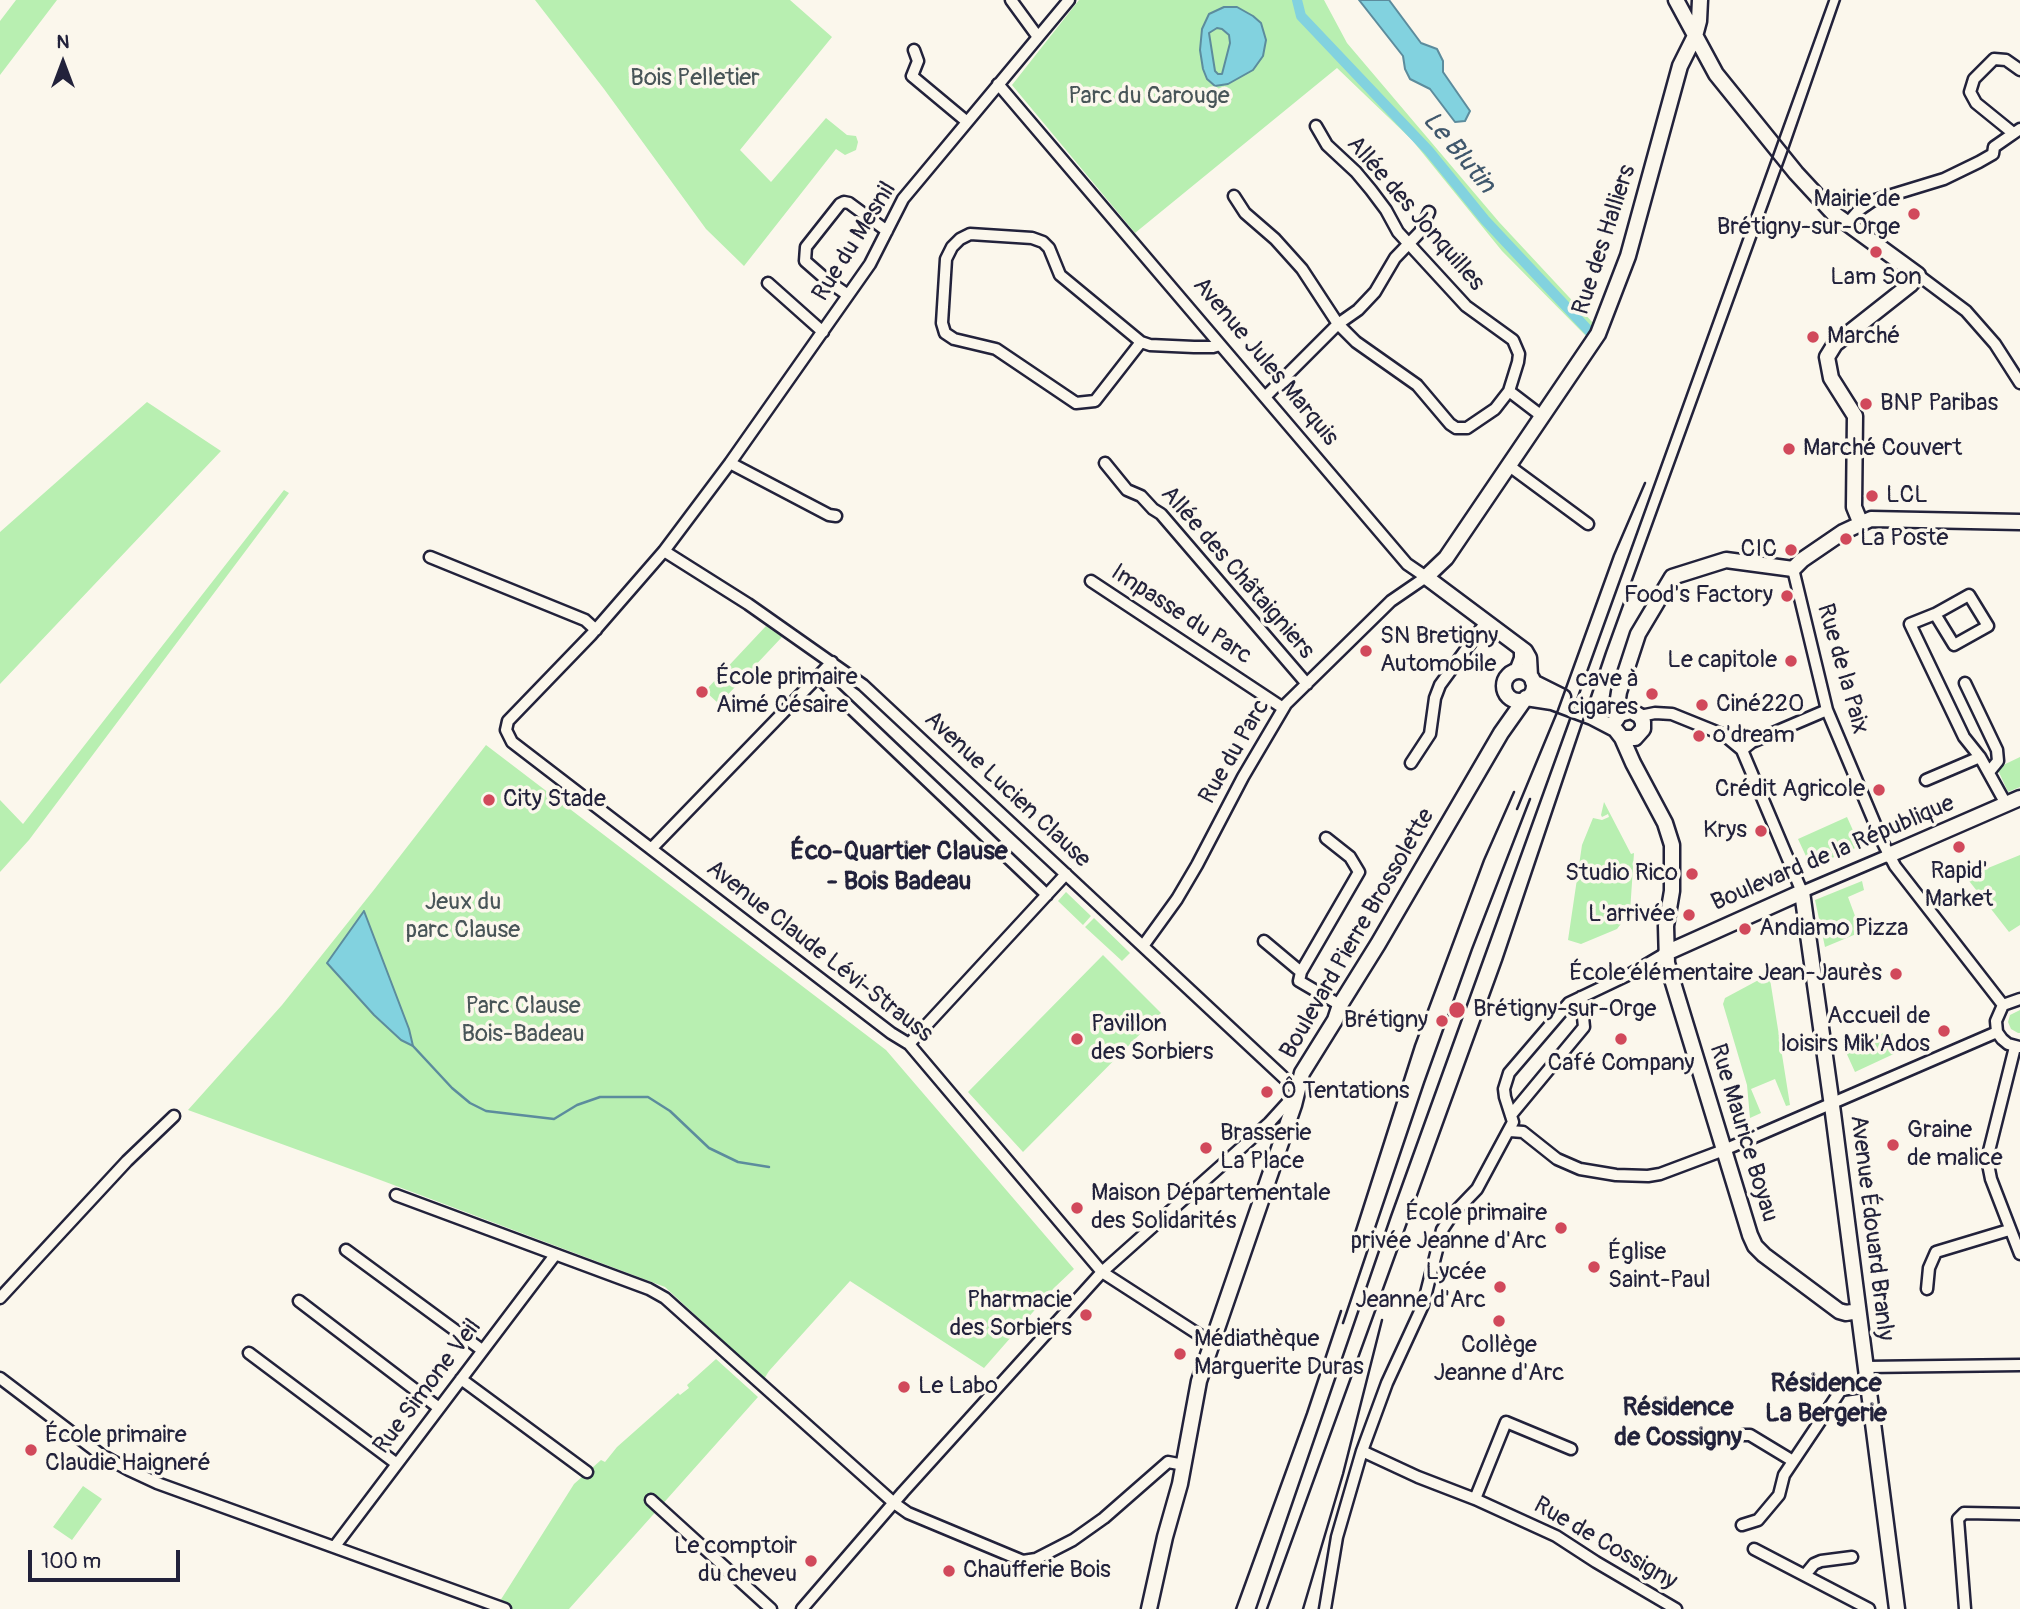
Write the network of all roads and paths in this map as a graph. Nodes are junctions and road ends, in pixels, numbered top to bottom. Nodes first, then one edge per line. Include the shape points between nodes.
1 (1011, 0) edge
2 (1069, 0) edge
3 (1700, 1) edge
4 (1678, 5) edge
5 (1696, 36) junction
6 (1038, 37) junction
7 (1686, 50) junction
8 (914, 51) dead end
9 (2020, 70) edge
10 (998, 83) junction
11 (967, 121) junction
12 (1316, 126) dead end
13 (2017, 131) edge
14 (1234, 196) dead end
15 (1429, 212) dead end
16 (1847, 224) junction
17 (887, 231) junction
18 (1410, 244) junction
19 (1918, 275) junction
20 (768, 283) dead end
21 (848, 295) junction
22 (1338, 324) junction
23 (823, 332) junction
24 (1141, 342) junction
25 (1220, 345) junction
26 (2020, 383) edge
27 (1509, 391) junction
28 (1265, 397) junction
29 (1542, 416) junction
30 (730, 463) junction
31 (1105, 463) dead end
32 (1508, 465) junction
33 (836, 516) dead end
34 (2020, 522) edge
35 (1588, 524) dead end
36 (1861, 524) junction
37 (664, 551) junction
38 (430, 557) dead end
39 (1793, 569) junction
40 (1426, 577) junction
41 (1091, 581) dead end
42 (1935, 614) junction
43 (1486, 622) junction
44 (596, 630) junction
45 (1520, 647) junction
46 (832, 662) junction
47 (1516, 671) junction
48 (817, 676) junction
49 (1532, 679) junction
50 (1965, 683) dead end
51 (1307, 684) junction
52 (1526, 699) junction
53 (1283, 708) junction
54 (1827, 710) junction
55 (1625, 721) junction
56 (506, 730) joint
57 (1742, 750) junction
58 (1980, 757) junction
59 (1411, 763) dead end
60 (1989, 772) junction
61 (1926, 780) dead end
62 (2020, 798) edge
63 (2006, 804) junction
64 (1326, 838) dead end
65 (652, 848) junction
66 (1889, 855) junction
67 (1066, 874) junction
68 (1801, 892) junction
69 (1047, 895) junction
70 (1264, 941) dead end
71 (1143, 946) junction
72 (1666, 953) junction
73 (1301, 972) junction
74 (1581, 997) junction
75 (2020, 999) edge
76 (1340, 1005) junction
77 (2003, 1005) junction
78 (1997, 1032) junction
79 (909, 1044) junction
80 (2018, 1047) edge
81 (1298, 1091) junction
82 (1831, 1104) junction
83 (1511, 1115) junction
84 (174, 1116) dead end
85 (1510, 1130) junction
86 (1724, 1150) junction
87 (396, 1195) dead end
88 (2010, 1230) junction
89 (346, 1250) dead end
90 (2020, 1254) edge
91 (555, 1255) junction
92 (1102, 1272) junction
93 (1927, 1289) dead end
94 (0, 1297) edge
95 (299, 1301) dead end
96 (1858, 1311) junction
97 (1212, 1343) junction
98 (482, 1350) junction
99 (249, 1353) dead end
100 (2020, 1365) edge
101 (1866, 1367) junction
102 (0, 1378) edge
103 (461, 1379) junction
104 (1868, 1386) junction
105 (439, 1408) junction
106 (1742, 1435) dead end
107 (1571, 1449) dead end
108 (1362, 1451) junction
109 (1793, 1461) junction
110 (397, 1464) junction
111 (1184, 1465) junction
112 (587, 1472) dead end
113 (1475, 1499) junction
114 (651, 1500) dead end
115 (894, 1503) junction
116 (2020, 1514) edge
117 (1742, 1525) dead end
118 (335, 1546) junction
119 (1754, 1549) dead end
120 (1852, 1556) dead end
121 (1805, 1574) junction
122 (505, 1609) edge
123 (771, 1609) edge
124 (803, 1609) edge
125 (1149, 1609) edge
126 (1325, 1609) edge
127 (1676, 1609) edge
128 (1869, 1609) edge
129 (1897, 1609) edge
130 (1965, 1609) edge

1 - 6 street
2 - 6 street, Rue du Mesnil
3 - 4 main road
3 - 5 main road
4 - 5 main road
4 - 7 main road
5 - 7 main road, Rue des Halliers
5 - 16 main road via 1716,74 1796,173
6 - 10 street, Rue du Mesnil
7 - 29 main road, Rue des Halliers via 1610,307 1591,348
8 - 11 street via 918,61 912,76
9 - 13 street via 2006,60 1994,59 1974,79 1970,92 1976,103
10 - 11 street, Rue du Mesnil
10 - 25 street, Avenue Jules Marquis
11 - 17 street, Rue du Mesnil via 903,200
12 - 18 street, Allée des Jonquilles
13 - 16 street via 1979,162 1944,179 1872,201
14 - 22 street via 1245,213 1296,261
15 - 18 street
16 - 19 main road
17 - 21 street, Rue du Mesnil
17 - 21 street via 844,202 806,247 805,261
18 - 22 street via 1395,258 1375,292
18 - 27 street, Allée des Jonquilles via 1466,306 1514,340 1519,354
19 - 26 street via 1966,311
19 - 36 main road via 1835,344 1827,357 1831,377 1855,416 1854,507
20 - 23 street
21 - 23 street, Rue du Mesnil
22 - 27 street via 1417,385 1456,428 1473,426
22 - 28 street
23 - 30 street, Rue du Mesnil
24 - 24 street via 1060,275 1043,242 970,234 952,247 946,259 942,323 946,333 996,349 1076,403 1095,401
24 - 25 street
25 - 28 street, Avenue Jules Marquis
27 - 29 street
28 - 40 street, Avenue Jules Marquis via 1407,564
29 - 32 main road, Rue des Halliers
30 - 33 street
30 - 37 street, Rue du Mesnil
31 - 51 street, Allée des Châtaigniers via 1127,490 1161,514
32 - 35 street
32 - 40 main road, Rue des Halliers via 1446,558
34 - 36 main road via 1881,519
36 - 39 main road
37 - 44 street, Rue du Mesnil
37 - 46 street, Avenue Lucien Clause
38 - 44 street via 585,620
39 - 54 street, Rue de la Paix
39 - 55 main road, Rue Maurice Boyau via 1726,560 1672,577 1638,634 1623,683
40 - 43 main road, Avenue Jules Marquis
40 - 51 street, Rue du Parc via 1391,601
41 - 53 street, Impasse du Parc
42 - 42 street via 1969,595 1988,626 1954,645
42 - 58 street via 1910,624 1964,737
43 - 45 main road, Avenue Jules Marquis
43 - 59 street via 1440,685 1430,734
44 - 56 street, Rue du Mesnil via 517,711
45 - 47 street
45 - 49 main road via 1529,658
46 - 48 street
46 - 67 street, Avenue Lucien Clause
47 - 49 main road
47 - 52 main road via 1506,677 1504,688 1514,700
48 - 65 street
48 - 69 street
49 - 52 main road
49 - 55 main road via 1554,694
50 - 60 street via 1997,750 1998,761
51 - 53 street, Rue du Parc
52 - 55 main road
52 - 76 main road, Boulevard Pierre Brossolette via 1501,733
53 - 71 street, Rue du Parc via 1197,865
54 - 57 street
54 - 66 street, Rue de la Paix
55 - 57 street via 1672,714 1724,735
55 - 72 main road, Rue Maurice Boyau via 1633,763 1665,822 1672,845
56 - 65 street, Avenue Claude Lévi-Strauss via 512,741
57 - 68 street
58 - 60 street
58 - 61 street
60 - 63 street
62 - 63 main road, Boulevard de la République
63 - 66 main road, Boulevard de la République
64 - 73 street via 1350,857 1359,872
65 - 79 street, Avenue Claude Lévi-Strauss
66 - 68 street, Boulevard de la République
66 - 77 street, Rue de la Paix
67 - 69 street
67 - 71 street, Avenue Lucien Clause
68 - 72 main road, Boulevard de la République
68 - 82 main road, Avenue Édouard Branly
69 - 79 street
70 - 73 street
71 - 81 street, Avenue Lucien Clause
72 - 74 street
72 - 86 main road, Rue Maurice Boyau
73 - 76 street via 1301,984
74 - 83 street via 1584,1027
74 - 83 street via 1558,1013 1508,1073 1504,1089
75 - 77 street
76 - 81 main road, Boulevard Pierre Brossolette via 1302,1073
77 - 78 street
78 - 80 street
78 - 82 street
79 - 92 street, Avenue Claude Lévi-Strauss
80 - 88 street via 1987,1159
81 - 92 street via 1269,1123
81 - 97 main road, Boulevard Pierre Brossolette
82 - 86 street
82 - 96 main road, Avenue Édouard Branly
83 - 85 street
84 - 94 street
85 - 86 street via 1523,1132 1567,1164 1616,1175 1660,1174
85 - 108 street via 1477,1189 1442,1230 1423,1305
86 - 96 main road, Rue Maurice Boyau via 1755,1246 1839,1311
87 - 91 street
88 - 90 street
88 - 93 street via 1936,1252
89 - 98 street
91 - 98 street, Rue Simone Veil
91 - 115 street via 665,1298
92 - 97 street, Avenue Claude Lévi-Strauss
92 - 115 street
95 - 105 street
96 - 101 main road, Avenue Édouard Branly
97 - 111 main road, Boulevard Pierre Brossolette via 1199,1381
98 - 103 street, Rue Simone Veil
99 - 110 street
100 - 101 street
101 - 104 main road, Avenue Édouard Branly
102 - 118 street via 100,1454 129,1470
103 - 105 street, Rue Simone Veil
103 - 112 street
104 - 109 street via 1841,1390
104 - 129 main road, Avenue Édouard Branly
105 - 110 street, Rue Simone Veil
106 - 109 street via 1750,1435
107 - 113 street via 1506,1422
108 - 113 street, Rue de Cossigny
108 - 126 street via 1337,1537
109 - 117 street via 1779,1495 1758,1520
110 - 118 street, Rue Simone Veil
111 - 115 street via 1168,1461 1073,1540 1023,1561
111 - 125 main road, Boulevard Pierre Brossolette
113 - 127 street, Rue de Cossigny via 1556,1536
114 - 123 street
115 - 124 street
116 - 130 street via 1964,1513 1958,1518
118 - 122 street
119 - 121 street
120 - 121 street via 1821,1561
121 - 128 street

